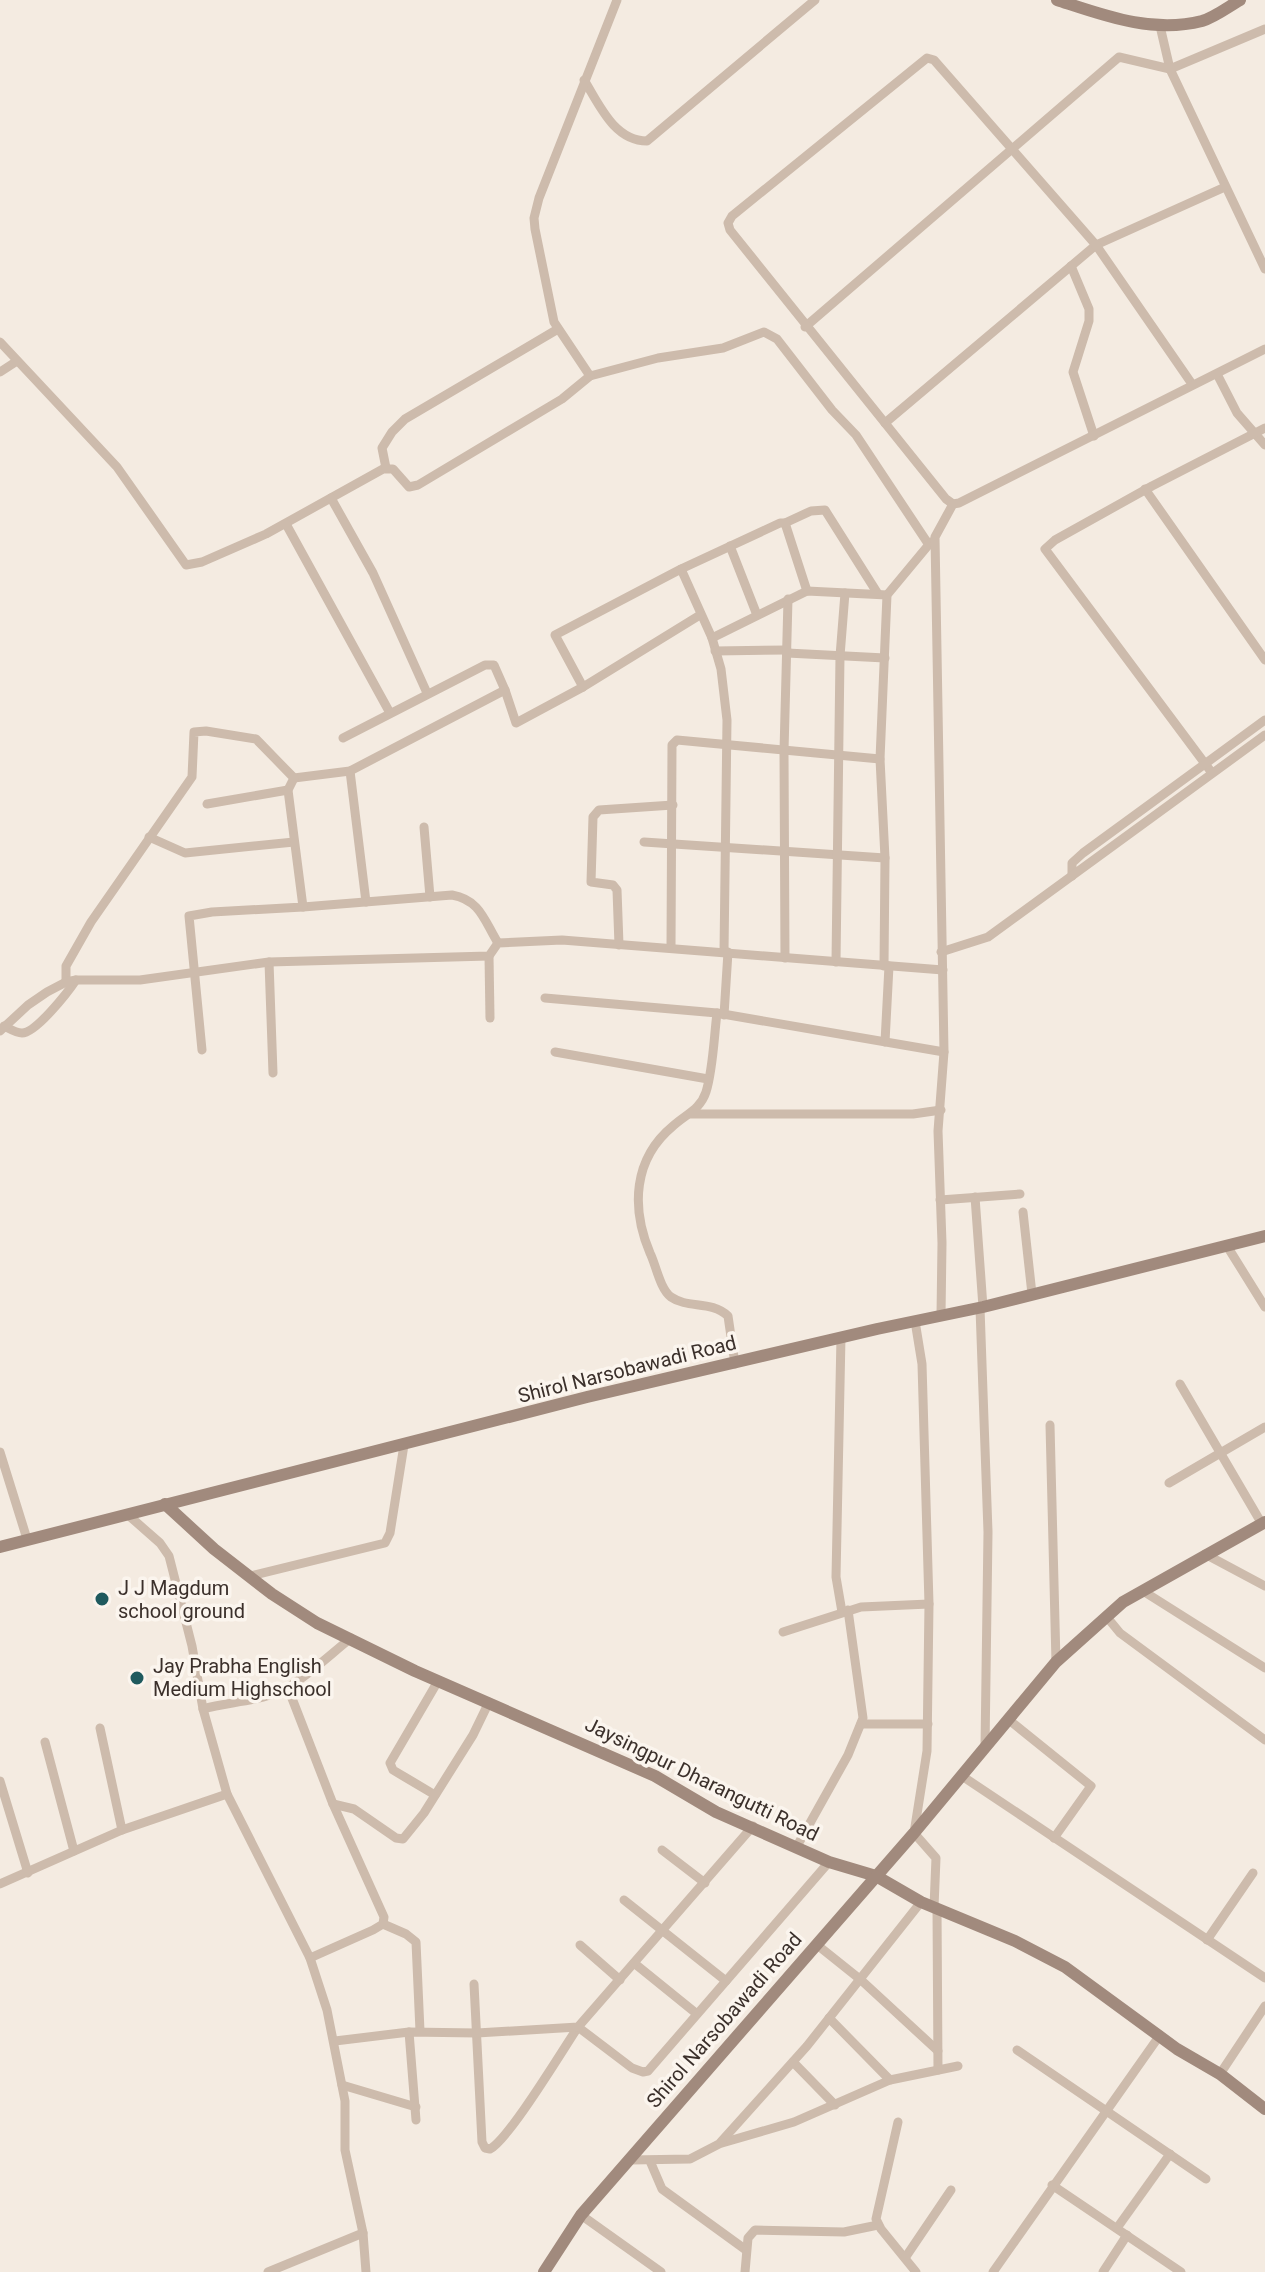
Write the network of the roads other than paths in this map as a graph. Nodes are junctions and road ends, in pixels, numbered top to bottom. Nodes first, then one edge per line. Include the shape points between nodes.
1 (617, 0) edge
2 (815, 0) edge
3 (1057, 0) edge
4 (1240, 0) edge
5 (1160, 26) junction
6 (1265, 29) edge
7 (1170, 69) junction
8 (584, 80) junction
9 (1012, 148) junction
10 (1225, 187) junction
11 (1096, 245) junction
12 (1071, 266) junction
13 (1265, 269) edge
14 (805, 327) junction
15 (558, 329) junction
16 (0, 342) edge
17 (1265, 349) edge
18 (17, 361) junction
19 (0, 372) edge
20 (1217, 374) junction
21 (590, 376) junction
22 (1192, 384) junction
23 (885, 423) junction
24 (1265, 428) edge
25 (1255, 433) junction
26 (1094, 436) junction
27 (1265, 445) edge
28 (386, 468) junction
29 (1145, 489) junction
30 (331, 498) junction
31 (953, 504) junction
32 (785, 523) junction
33 (286, 524) junction
34 (932, 541) junction
35 (730, 546) junction
36 (681, 569) junction
37 (807, 591) junction
38 (845, 593) junction
39 (882, 595) junction
40 (788, 599) junction
41 (700, 615) junction
42 (757, 615) junction
43 (712, 638) junction
44 (715, 651) junction
45 (787, 652) junction
46 (840, 656) junction
47 (885, 658) junction
48 (1265, 660) edge
49 (583, 687) junction
50 (505, 690) junction
51 (427, 693) junction
52 (390, 713) junction
53 (1265, 720) edge
54 (1265, 735) edge
55 (343, 738) dead end
56 (727, 746) junction
57 (784, 751) junction
58 (839, 756) junction
59 (880, 759) junction
60 (1205, 764) junction
61 (350, 771) junction
62 (1212, 773) junction
63 (294, 778) junction
64 (288, 790) junction
65 (207, 804) dead end
66 (673, 805) junction
67 (424, 827) dead end
68 (149, 837) junction
69 (294, 842) junction
70 (644, 842) dead end
71 (673, 843) junction
72 (727, 848) junction
73 (785, 852) junction
74 (839, 855) junction
75 (885, 858) junction
76 (1072, 876) junction
77 (430, 897) junction
78 (366, 902) junction
79 (303, 907) junction
80 (498, 943) junction
81 (619, 945) junction
82 (671, 948) junction
83 (726, 952) junction
84 (941, 952) junction
85 (489, 956) junction
86 (785, 958) junction
87 (269, 962) junction
88 (836, 962) junction
89 (886, 966) junction
90 (943, 970) junction
91 (196, 971) junction
92 (71, 981) junction
93 (545, 998) dead end
94 (720, 1014) junction
95 (490, 1018) dead end
96 (2, 1028) edge
97 (885, 1042) junction
98 (202, 1050) dead end
99 (555, 1052) dead end
100 (944, 1052) junction
101 (273, 1073) dead end
102 (708, 1079) junction
103 (941, 1110) junction
104 (691, 1114) junction
105 (1020, 1194) dead end
106 (975, 1197) junction
107 (940, 1200) junction
108 (1023, 1212) dead end
109 (1265, 1236) edge
110 (1227, 1246) junction
111 (1032, 1294) junction
112 (981, 1307) junction
113 (1265, 1307) edge
114 (941, 1316) junction
115 (915, 1321) junction
116 (841, 1337) junction
117 (735, 1364) junction
118 (1180, 1384) dead end
119 (1050, 1425) dead end
120 (1265, 1427) edge
121 (404, 1445) junction
122 (0, 1452) edge
123 (1221, 1453) junction
124 (1169, 1483) dead end
125 (165, 1504) junction
126 (127, 1514) junction
127 (1263, 1523) edge
128 (27, 1539) junction
129 (0, 1547) edge
130 (1205, 1554) junction
131 (250, 1576) junction
132 (1265, 1586) edge
133 (1143, 1591) junction
134 (929, 1604) junction
135 (845, 1611) junction
136 (1106, 1616) junction
137 (783, 1632) dead end
138 (351, 1638) junction
139 (1056, 1662) junction
140 (1265, 1668) edge
141 (438, 1681) junction
142 (288, 1688) junction
143 (489, 1702) junction
144 (203, 1709) junction
145 (1009, 1720) junction
146 (861, 1724) junction
147 (928, 1724) junction
148 (100, 1728) dead end
149 (1265, 1740) edge
150 (45, 1742) dead end
151 (985, 1748) junction
152 (962, 1776) junction
153 (0, 1781) edge
154 (227, 1794) junction
155 (435, 1795) junction
156 (333, 1804) junction
157 (753, 1826) junction
158 (122, 1830) junction
159 (914, 1833) junction
160 (1054, 1838) junction
161 (796, 1848) junction
162 (662, 1850) dead end
163 (74, 1851) junction
164 (829, 1862) junction
165 (28, 1873) junction
166 (1253, 1873) dead end
167 (876, 1876) junction
168 (705, 1883) junction
169 (0, 1884) edge
170 (624, 1900) dead end
171 (931, 1906) junction
172 (383, 1924) junction
173 (664, 1930) junction
174 (1207, 1940) junction
175 (816, 1944) junction
176 (580, 1945) dead end
177 (310, 1958) junction
178 (634, 1963) junction
179 (1265, 1978) edge
180 (620, 1980) junction
181 (861, 1980) junction
182 (726, 1981) junction
183 (474, 1984) dead end
184 (1265, 2006) edge
185 (697, 2014) junction
186 (829, 2018) junction
187 (578, 2027) junction
188 (414, 2032) junction
189 (477, 2033) junction
190 (1160, 2035) junction
191 (335, 2041) junction
192 (1017, 2050) dead end
193 (938, 2051) junction
194 (793, 2062) junction
195 (958, 2066) dead end
196 (938, 2070) junction
197 (1220, 2074) junction
198 (890, 2080) junction
199 (342, 2085) junction
200 (835, 2105) junction
201 (416, 2107) junction
202 (1265, 2109) edge
203 (1105, 2111) junction
204 (416, 2120) dead end
205 (898, 2122) dead end
206 (719, 2144) junction
207 (1170, 2154) junction
208 (631, 2160) junction
209 (650, 2161) junction
210 (1206, 2179) dead end
211 (1052, 2185) junction
212 (951, 2190) dead end
213 (581, 2215) junction
214 (878, 2225) junction
215 (1117, 2228) junction
216 (363, 2233) junction
217 (1127, 2235) junction
218 (746, 2250) junction
219 (905, 2258) junction
220 (289, 2268) edge
221 (648, 2268) edge
222 (268, 2272) edge
223 (366, 2272) edge
224 (544, 2272) edge
225 (661, 2272) edge
226 (745, 2272) edge
227 (916, 2272) edge
228 (993, 2272) edge
229 (1103, 2272) edge
230 (1181, 2272) edge

1 - 8 street
2 - 8 street via 647,141 633,139 613,125
3 - 5 main road
4 - 5 main road via 1204,20
5 - 7 street
6 - 7 street
7 - 9 street via 1119,57
7 - 10 street
8 - 15 street via 534,218
9 - 11 street
9 - 14 street
9 - 14 street via 927,58 732,216 730,230
10 - 11 street
10 - 13 street
11 - 12 street
11 - 22 street
12 - 23 street
12 - 26 street via 1089,309 1073,372
14 - 23 street
15 - 21 street
15 - 28 street via 405,419 382,448
16 - 18 street
17 - 20 street
18 - 19 street
18 - 33 street via 117,467 186,565
20 - 22 street
20 - 25 street via 1237,413
21 - 28 street via 562,399 418,485 409,487
21 - 34 street via 723,348 764,332 773,335 856,435
22 - 26 street
23 - 31 street
24 - 25 street
25 - 27 street
25 - 29 street
26 - 31 street
28 - 30 street
29 - 48 street
29 - 60 street via 1045,549
30 - 33 street
30 - 51 street via 373,573
31 - 34 street
32 - 35 street
32 - 37 street
32 - 39 street via 825,510
33 - 52 street
34 - 39 street
34 - 84 street via 941,755
35 - 36 street
35 - 42 street
36 - 41 street
36 - 49 street via 555,635
37 - 38 street
37 - 40 street
38 - 39 street
38 - 46 street
39 - 47 street
40 - 42 street
40 - 45 street
41 - 43 street
41 - 49 street
42 - 43 street
43 - 44 street
44 - 45 street
44 - 56 street
45 - 46 street
45 - 57 street
46 - 47 street
46 - 58 street
47 - 59 street
49 - 50 street via 516,723
50 - 51 street via 497,669 489,664
50 - 61 street
51 - 52 street
52 - 55 street
53 - 60 street
54 - 62 street
56 - 57 street
56 - 66 street via 674,742
56 - 72 street
57 - 58 street
57 - 73 street
58 - 59 street
58 - 74 street
59 - 75 street
60 - 62 street
60 - 76 street via 1077,858 1070,868
61 - 63 street
61 - 78 street
62 - 76 street
63 - 64 street
63 - 68 street via 256,739 194,732 192,777
64 - 65 street
64 - 69 street
66 - 71 street
66 - 81 street via 599,810 593,817 591,882 617,890
67 - 77 street
68 - 69 street via 185,853
68 - 92 street via 66,966
69 - 79 street
70 - 71 street
71 - 72 street
71 - 82 street
72 - 73 street
72 - 83 street
73 - 74 street
73 - 86 street
74 - 75 street
74 - 88 street
75 - 89 street
76 - 84 street via 988,937
77 - 78 street
77 - 80 street via 469,899
78 - 79 street
79 - 91 street via 189,916
80 - 81 street via 562,940
80 - 85 street
81 - 82 street
82 - 83 street
83 - 86 street
83 - 94 street
84 - 90 street
85 - 87 street
85 - 95 street
86 - 88 street
87 - 91 street
87 - 101 street
88 - 89 street
89 - 90 street
89 - 97 street
90 - 100 street
91 - 92 street via 140,980
91 - 98 street
92 - 96 street via 28,1005
92 - 96 street via 64,997 29,1031
93 - 94 street
94 - 97 street
94 - 102 street
97 - 100 street
99 - 102 street
100 - 103 street
102 - 104 street
103 - 104 street
103 - 107 street
104 - 117 street via 669,1129 646,1158 641,1230 671,1297 714,1306 728,1316
105 - 106 street
106 - 107 street
106 - 112 street
107 - 114 street
108 - 111 street
109 - 110 main road, Shirol Narsobawadi Road
110 - 111 main road, Shirol Narsobawadi Road
110 - 113 street
111 - 112 main road, Shirol Narsobawadi Road
112 - 114 main road, Shirol Narsobawadi Road
112 - 151 street via 988,1532
114 - 115 main road, Shirol Narsobawadi Road
115 - 116 main road, Shirol Narsobawadi Road
115 - 134 street via 922,1364
116 - 117 main road, Shirol Narsobawadi Road
116 - 135 street via 836,1577
117 - 121 main road, Shirol Narsobawadi Road
118 - 123 street
119 - 139 street
120 - 123 street
121 - 125 main road, Shirol Narsobawadi Road
121 - 131 street via 385,1543
122 - 128 street
123 - 124 street
123 - 127 street
125 - 126 main road, Shirol Narsobawadi Road
125 - 131 main road, Jaysingpur Dharangutti Road
126 - 128 main road, Shirol Narsobawadi Road
126 - 144 street via 169,1556
127 - 130 main road, Shirol Narsobawadi Road
128 - 129 main road, Shirol Narsobawadi Road
130 - 132 street
130 - 133 main road, Shirol Narsobawadi Road
131 - 138 main road, Jaysingpur Dharangutti Road via 317,1623
133 - 136 main road, Shirol Narsobawadi Road
133 - 140 street
134 - 135 street
134 - 147 street
135 - 137 street
135 - 146 street via 863,1705
136 - 139 main road, Shirol Narsobawadi Road
136 - 149 street via 1120,1633
138 - 141 main road, Jaysingpur Dharangutti Road
138 - 142 street
139 - 145 main road, Shirol Narsobawadi Road
141 - 143 main road, Jaysingpur Dharangutti Road
141 - 155 street via 390,1763
142 - 144 street
142 - 156 street
143 - 155 street
143 - 157 main road, Jaysingpur Dharangutti Road
144 - 154 street
145 - 151 main road, Shirol Narsobawadi Road
145 - 160 street via 1091,1786
146 - 147 street
146 - 161 street
147 - 159 street
148 - 158 street
150 - 163 street
151 - 152 main road, Shirol Narsobawadi Road
152 - 159 main road, Shirol Narsobawadi Road
152 - 160 street
153 - 165 street
154 - 158 street
154 - 177 street
155 - 156 street via 406,1837 399,1839 354,1809
156 - 172 street
157 - 161 main road, Jaysingpur Dharangutti Road
157 - 168 street
158 - 163 street
159 - 167 main road, Shirol Narsobawadi Road
159 - 171 street via 936,1858
160 - 174 street
161 - 164 main road, Jaysingpur Dharangutti Road
162 - 168 street
163 - 165 street
164 - 167 main road, Jaysingpur Dharangutti Road
164 - 182 street
165 - 169 street
166 - 174 street
167 - 171 main road, Jaysingpur Dharangutti Road
167 - 175 main road, Shirol Narsobawadi Road
168 - 173 street
170 - 173 street
171 - 181 street
171 - 190 main road, Jaysingpur Dharangutti Road via 1065,1967
171 - 193 street
172 - 177 street
172 - 188 street via 416,1942
173 - 178 street
173 - 182 street
174 - 179 street
175 - 181 street
175 - 208 main road, Shirol Narsobawadi Road
176 - 180 street
177 - 191 street
178 - 180 street
178 - 185 street
180 - 187 street
181 - 186 street
181 - 193 street
182 - 185 street
183 - 189 street
184 - 197 street
185 - 187 street via 643,2072
186 - 194 street
186 - 198 street
187 - 189 street
187 - 189 street via 490,2149 482,2142
188 - 189 street
188 - 191 street
188 - 201 street
190 - 197 main road, Jaysingpur Dharangutti Road
190 - 203 street
191 - 199 street
192 - 203 street
193 - 196 street
194 - 200 street
194 - 206 street
195 - 196 street
196 - 198 street
197 - 202 main road, Jaysingpur Dharangutti Road
198 - 200 street
199 - 201 street
199 - 216 street via 345,2150
200 - 206 street
201 - 204 street
203 - 207 street
203 - 211 street
205 - 214 street via 877,2207
206 - 209 street via 690,2159
207 - 210 street
207 - 215 street
208 - 209 street
208 - 213 main road, Shirol Narsobawadi Road
209 - 218 street via 662,2189
211 - 215 street
211 - 228 street
212 - 219 street
213 - 221 street
213 - 224 main road, Shirol Narsobawadi Road
214 - 218 street via 844,2232 755,2230
214 - 219 street
215 - 217 street
216 - 220 street
216 - 223 street
217 - 229 street
217 - 230 street
218 - 226 street
219 - 227 street
220 - 222 street
221 - 225 street

